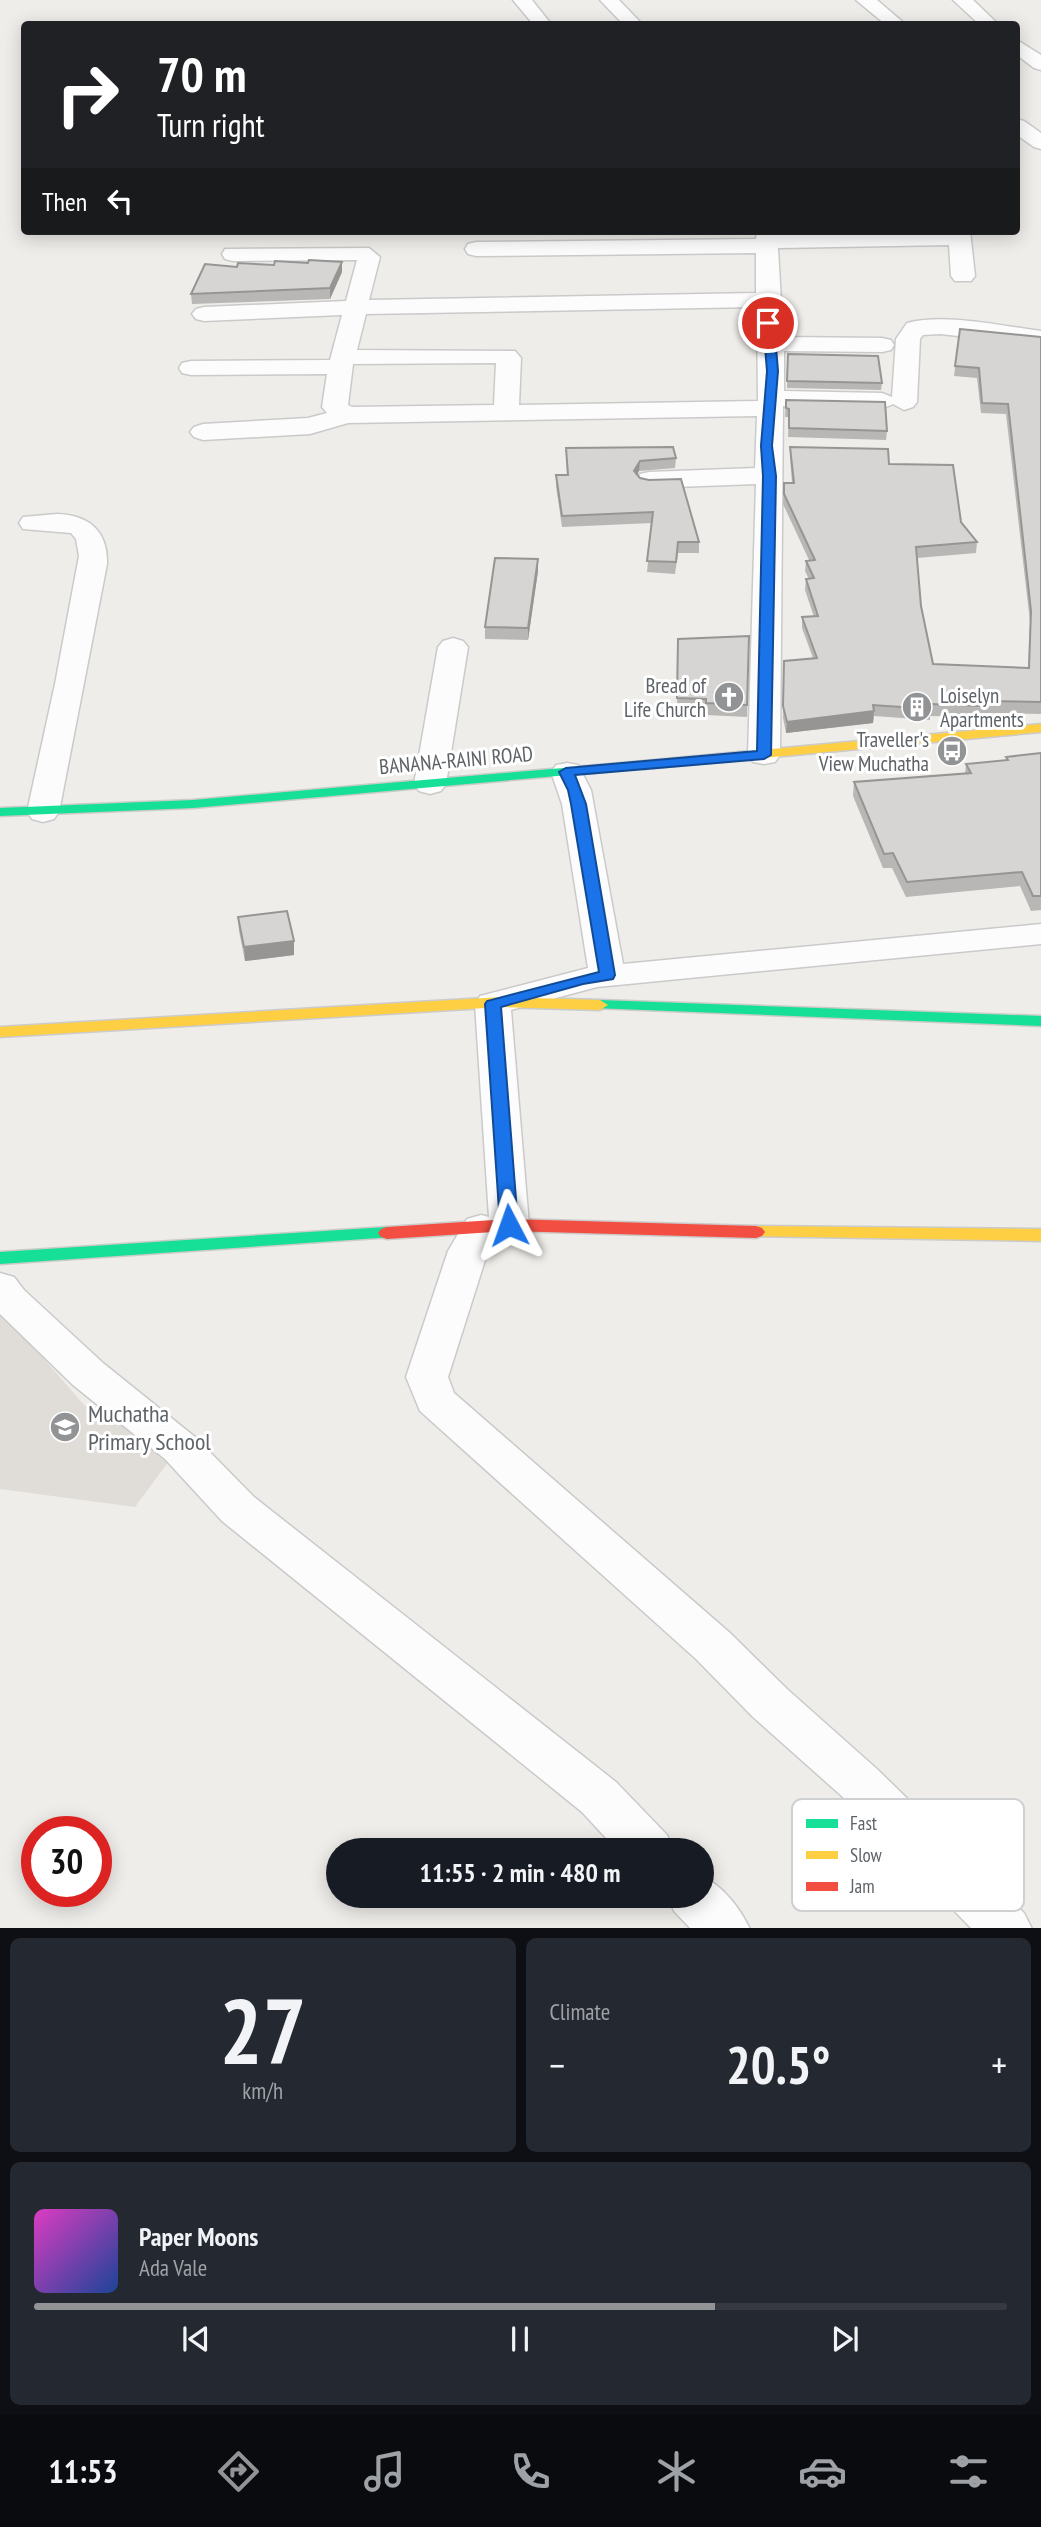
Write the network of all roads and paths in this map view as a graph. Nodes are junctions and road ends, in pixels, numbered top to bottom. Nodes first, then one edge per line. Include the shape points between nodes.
1 (523, 0) edge
2 (609, 0) edge
3 (865, 0) edge
4 (962, 0) edge
5 (540, 21) edge
6 (630, 21) edge
7 (892, 21) edge
8 (986, 21) edge
9 (1020, 48) edge
10 (1041, 64) edge
11 (1020, 127) edge
12 (1041, 143) edge
13 (921, 235) edge
14 (959, 235) edge
15 (767, 239) edge
16 (476, 249) dead end
17 (233, 254) dead end
18 (963, 276) dead end
19 (766, 300) junction
20 (354, 306) junction
21 (204, 314) dead end
22 (1041, 338) edge
23 (770, 344) junction
24 (882, 345) dead end
25 (341, 362) junction
26 (191, 369) dead end
27 (771, 403) junction
28 (506, 414) junction
29 (346, 415) junction
30 (203, 432) dead end
31 (769, 476) junction
32 (649, 480) edge
33 (33, 523) dead end
34 (453, 647) dead end
35 (1041, 728) edge
36 (764, 755) junction
37 (566, 772) junction
38 (430, 784) junction
39 (0, 812) edge
40 (43, 812) junction
41 (1041, 934) edge
42 (607, 975) junction
43 (497, 1003) junction
44 (1041, 1021) edge
45 (0, 1032) edge
46 (495, 1227) junction
47 (1041, 1235) edge
48 (0, 1258) edge
49 (0, 1287) edge
50 (876, 1799) edge
51 (638, 1838) edge
52 (705, 1908) edge
53 (989, 1911) edge
54 (724, 1928) edge
55 (1006, 1928) edge

1 - 5 street
2 - 6 street
3 - 7 street
4 - 8 street
9 - 10 street
11 - 12 street
13 - 15 street
14 - 18 street
15 - 16 street
15 - 19 street
17 - 20 street via 367,255 368,267
19 - 20 street
19 - 23 street
20 - 21 street
20 - 25 street
22 - 27 street via 915,328 908,339 893,402
23 - 24 street
23 - 27 street
25 - 26 street
25 - 28 street via 506,356
25 - 29 street via 335,407
27 - 28 street
27 - 31 street via 779,447
28 - 29 street
29 - 30 street via 310,426
31 - 32 street
31 - 36 street
33 - 40 street via 74,522 90,538 93,562
34 - 38 street
35 - 36 street, BANANA-RAINI ROAD
36 - 37 street, BANANA-RAINI ROAD
37 - 38 street, BANANA-RAINI ROAD
37 - 42 street via 577,797
38 - 40 street, BANANA-RAINI ROAD
39 - 40 street, BANANA-RAINI ROAD
41 - 42 street
42 - 43 street
43 - 44 street
43 - 45 street
43 - 46 street
46 - 47 street
46 - 48 street
46 - 50 street via 468,1251 427,1377 435,1399 713,1646
49 - 51 street via 88,1374 180,1448 238,1509 599,1797
52 - 54 street
53 - 55 street

